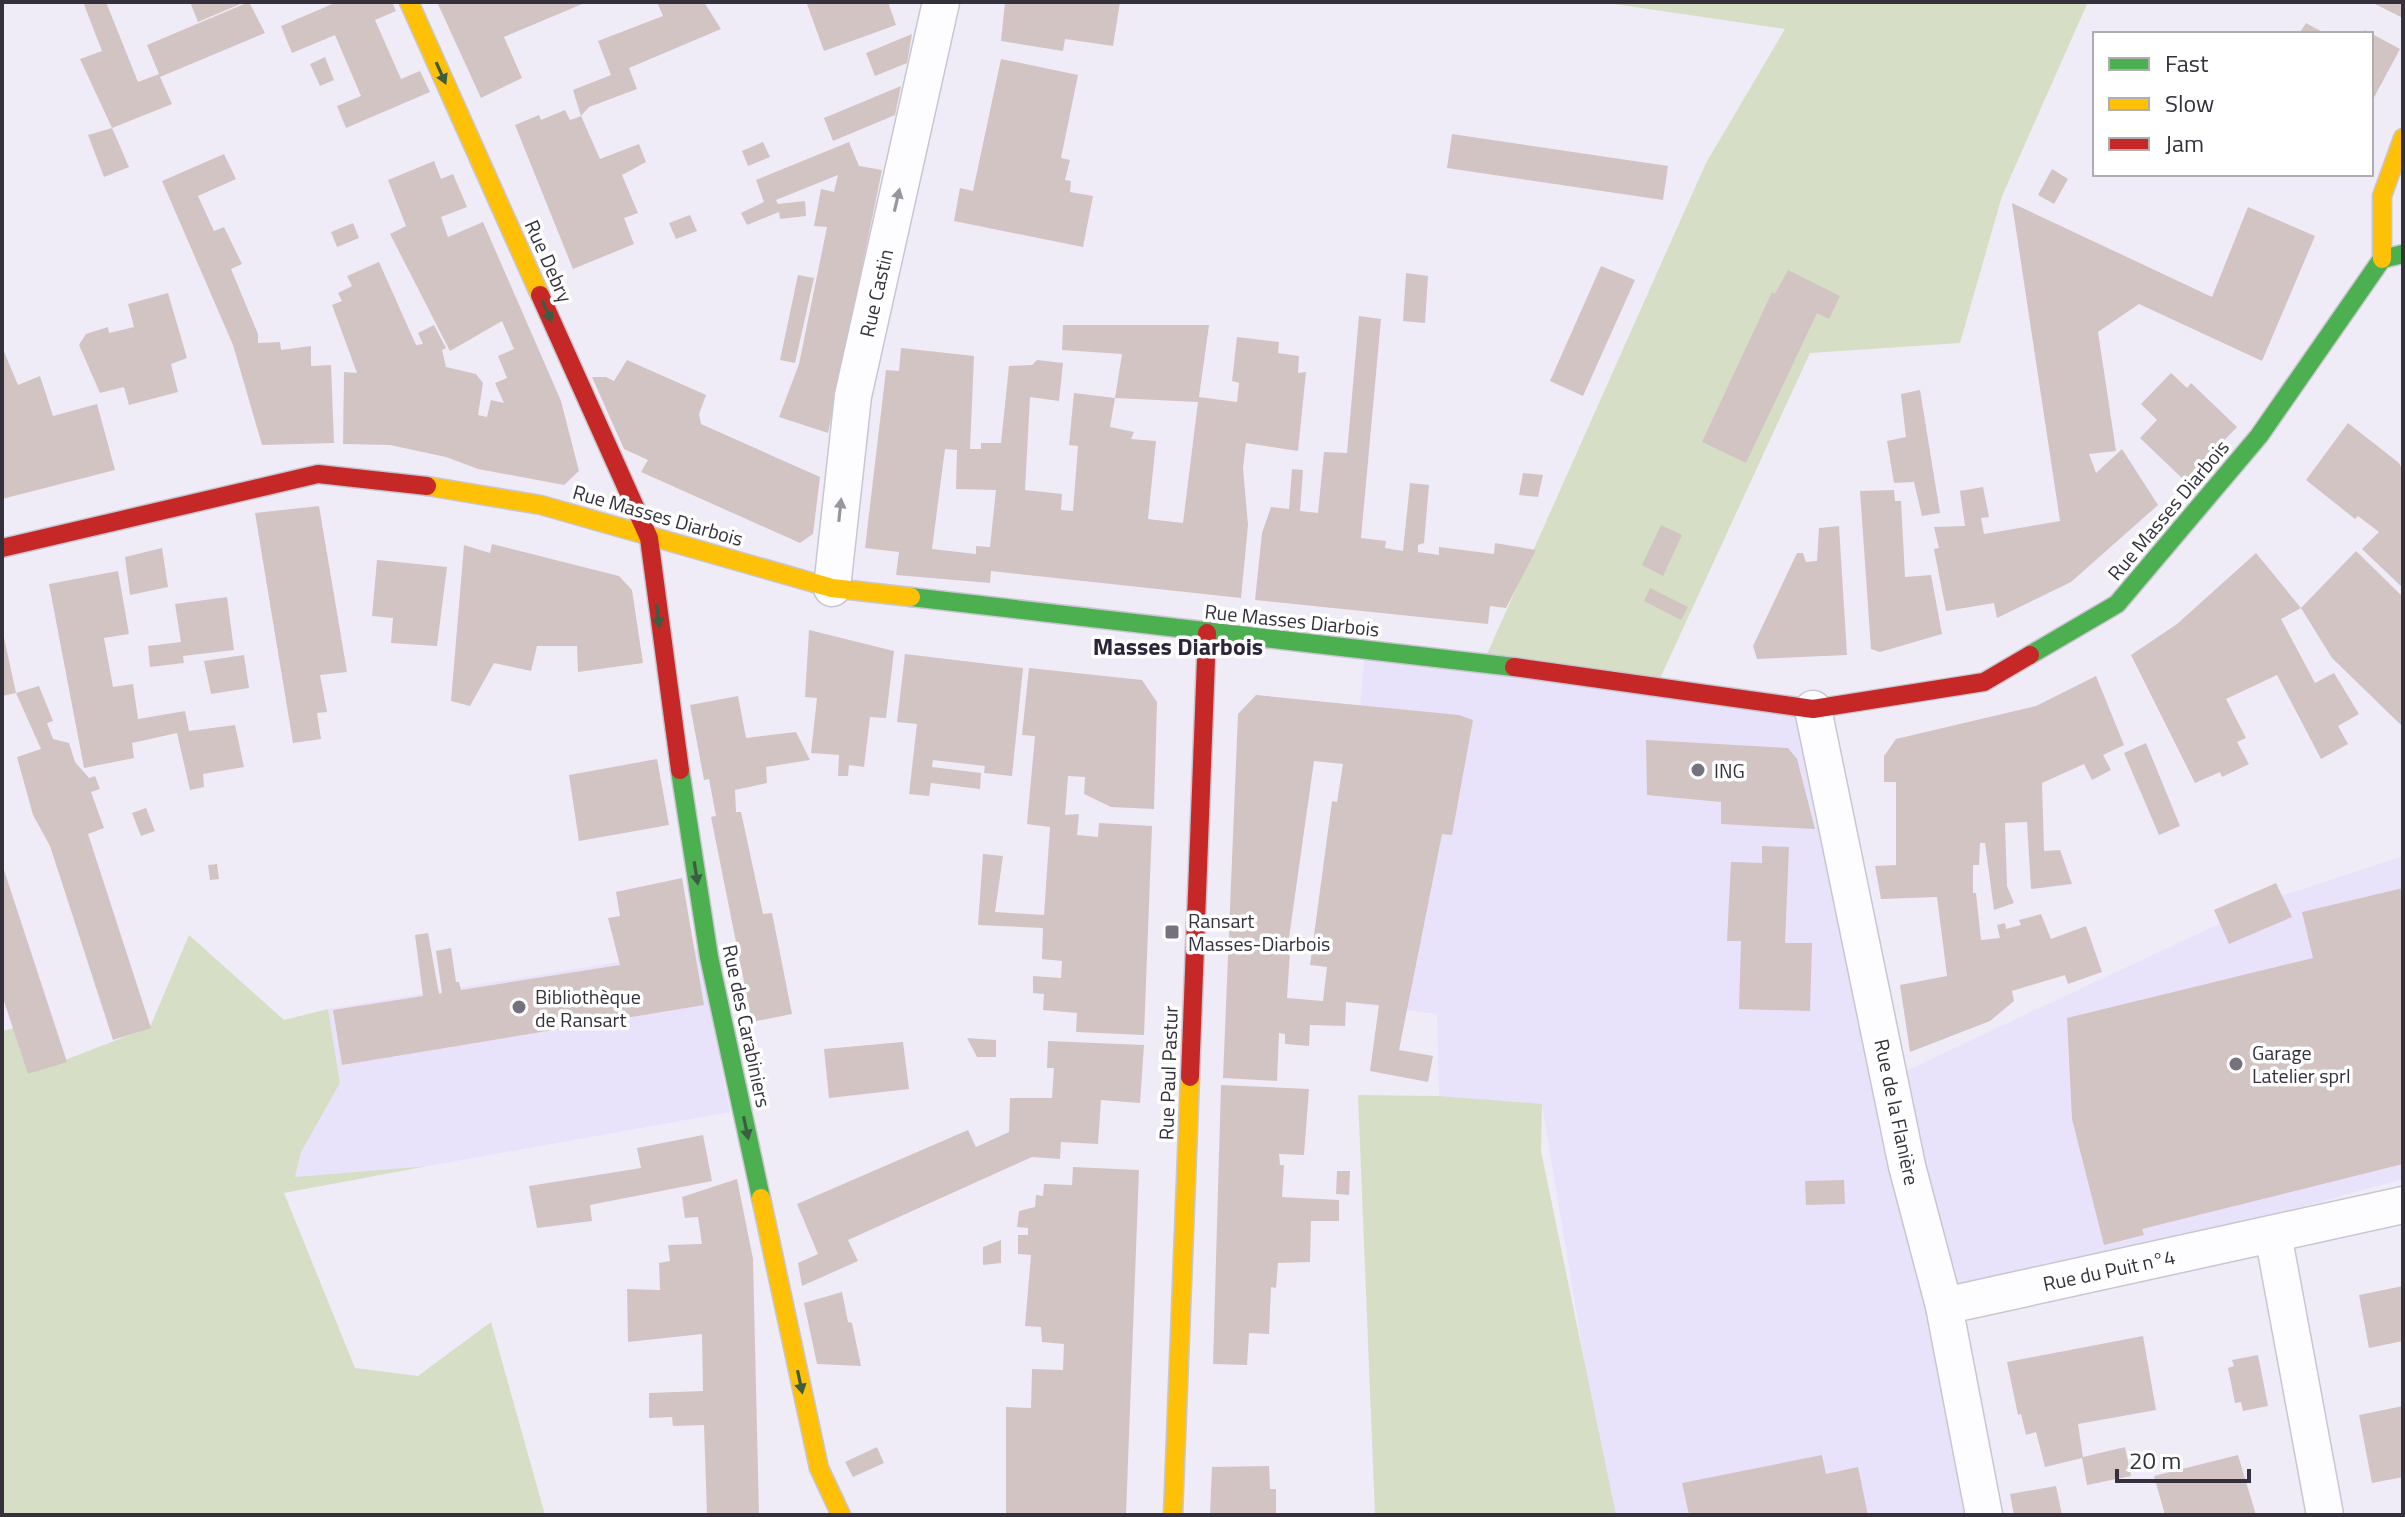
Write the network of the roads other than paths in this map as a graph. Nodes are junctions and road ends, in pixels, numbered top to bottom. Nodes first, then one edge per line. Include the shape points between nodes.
1 (409, 2) edge
2 (941, 2) edge
3 (2403, 138) edge
4 (2403, 254) edge
5 (2382, 259) junction
6 (649, 538) junction
7 (2, 548) edge
8 (832, 588) junction
9 (1207, 633) junction
10 (1813, 709) junction
11 (2403, 1205) edge
12 (2273, 1234) junction
13 (1944, 1306) junction
14 (841, 1515) edge
15 (1173, 1515) edge
16 (1984, 1515) edge
17 (2325, 1515) edge

1 -> 6 street, Rue Debry
8 -> 2 street, Rue Castin via 853,396
3 - 5 street via 2387,168 2377,211
4 - 5 street
5 - 10 street, Rue Masses Diarbois via 2259,436 2117,604 1984,682
6 - 7 street, Rue Masses Diarbois via 541,505 318,474
6 - 8 street, Rue Masses Diarbois
6 -> 14 street, Rue des Carabiniers via 709,957 819,1468
8 - 9 street, Rue Masses Diarbois
9 - 10 street, Rue Masses Diarbois via 1483,663
9 - 15 street, Rue Paul Pastur
10 - 13 street, Rue de la Flanière via 1907,1166
11 - 12 street, Rue du Puit n°4
12 - 13 street, Rue du Puit n°4
12 - 17 street
13 - 16 street, Rue de la Flanière

